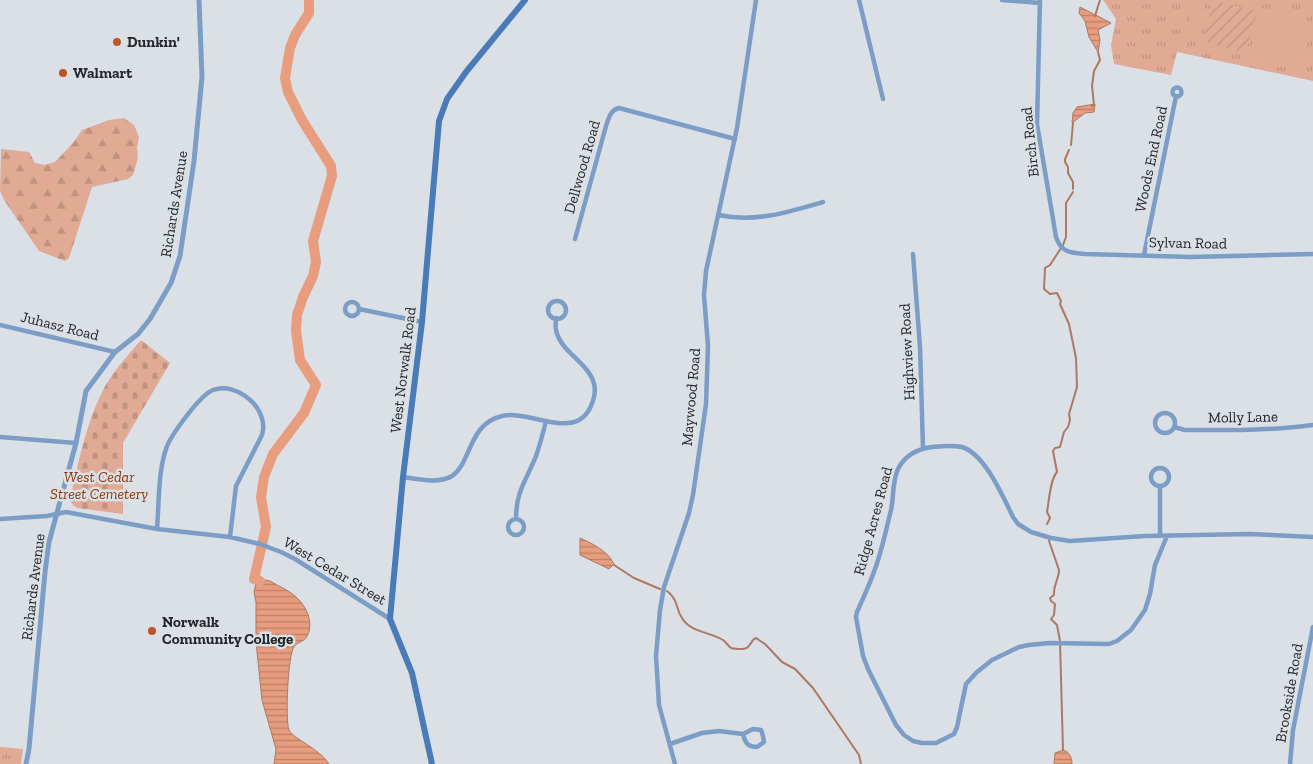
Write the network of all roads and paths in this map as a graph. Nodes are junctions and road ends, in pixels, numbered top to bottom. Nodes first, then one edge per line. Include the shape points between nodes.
1 (199, 0) edge
2 (525, 0) edge
3 (756, 0) edge
4 (859, 0) edge
5 (1002, 0) edge
6 (1040, 1) edge
7 (1176, 96) dead end
8 (883, 99) dead end
9 (735, 139) junction
10 (822, 202) dead end
11 (719, 215) junction
12 (575, 239) dead end
13 (1061, 248) joint
14 (912, 254) dead end
15 (1313, 254) edge
16 (1144, 255) junction
17 (359, 309) dead end
18 (556, 318) junction
19 (422, 322) junction
20 (0, 325) edge
21 (115, 352) junction
22 (546, 421) junction
23 (1313, 425) edge
24 (1174, 427) junction
25 (0, 437) edge
26 (76, 443) junction
27 (923, 448) junction
28 (403, 477) junction
29 (1160, 486) junction
30 (56, 514) junction
31 (0, 519) edge
32 (516, 520) dead end
33 (157, 529) junction
34 (1160, 536) junction
35 (1167, 536) junction
36 (230, 537) junction
37 (1313, 537) edge
38 (390, 619) junction
39 (1313, 627) edge
40 (743, 734) junction
41 (670, 744) junction
42 (26, 764) edge
43 (432, 764) edge
44 (675, 764) edge
45 (1290, 764) edge

1 - 21 street, Richards Avenue via 202,85 180,256 171,283 150,319 138,334
2 - 19 main road, West Norwalk Road via 466,72 443,107 428,215
3 - 9 street, Maywood Road
4 - 8 street
5 - 6 street
6 - 13 street, Birch Road via 1037,124 1056,237
7 - 16 street, Woods End Road
9 - 11 street, Maywood Road
9 - 12 street, Dellwood Road via 615,109 601,141
10 - 11 street via 762,217
11 - 41 street, Maywood Road via 705,281 708,370 694,495 664,587 658,632 659,705
13 - 16 street, Sylvan Road via 1072,253
14 - 27 street, Highview Road via 920,347
15 - 16 street, Sylvan Road
17 - 19 street
18 - 18 street via 562,317 566,311 558,301 548,308 550,316
18 - 22 street via 560,341 587,369 594,383 595,395 591,407 579,421 565,424
19 - 28 main road, West Norwalk Road
20 - 21 street, Juhasz Road
21 - 26 street, Richards Avenue via 86,391
22 - 28 street via 517,415 496,418 479,431 452,476 438,480
22 - 32 street via 536,456 520,488
23 - 24 street, Molly Lane via 1258,430 1185,430
24 - 24 street, Molly Lane via 1174,420 1169,414 1156,418 1160,431 1168,432
25 - 26 street
26 - 30 street, Richards Avenue
27 - 34 street via 945,446 968,450 985,465 1018,524 1031,532 1080,541
27 - 35 street, Ridge Acres Road via 907,456 898,470 881,550 856,617 863,656 899,730 922,744 936,743 954,734 966,684 992,660 1019,647 1060,643 1109,644 1131,630 1145,610 1155,565
28 - 38 main road, West Norwalk Road
29 - 29 street via 1166,484 1170,477 1166,470 1160,468 1153,471 1151,477
29 - 34 street
30 - 31 street, West Cedar Street
30 - 33 street, West Cedar Street via 66,512
30 - 42 street, Richards Avenue via 45,572
33 - 36 street, West Cedar Street
33 - 36 street via 163,462 168,444 199,399 212,390 224,388 254,404 262,415 264,426 236,486
34 - 35 street
35 - 37 street via 1250,534
36 - 38 street, West Cedar Street via 260,544 295,559
38 - 43 main road, West Norwalk Road via 412,673
39 - 45 street, Brookside Road via 1293,730
40 - 40 street via 757,729 763,733 764,742 757,747 749,746
40 - 41 street via 719,731
41 - 44 street, Maywood Road

